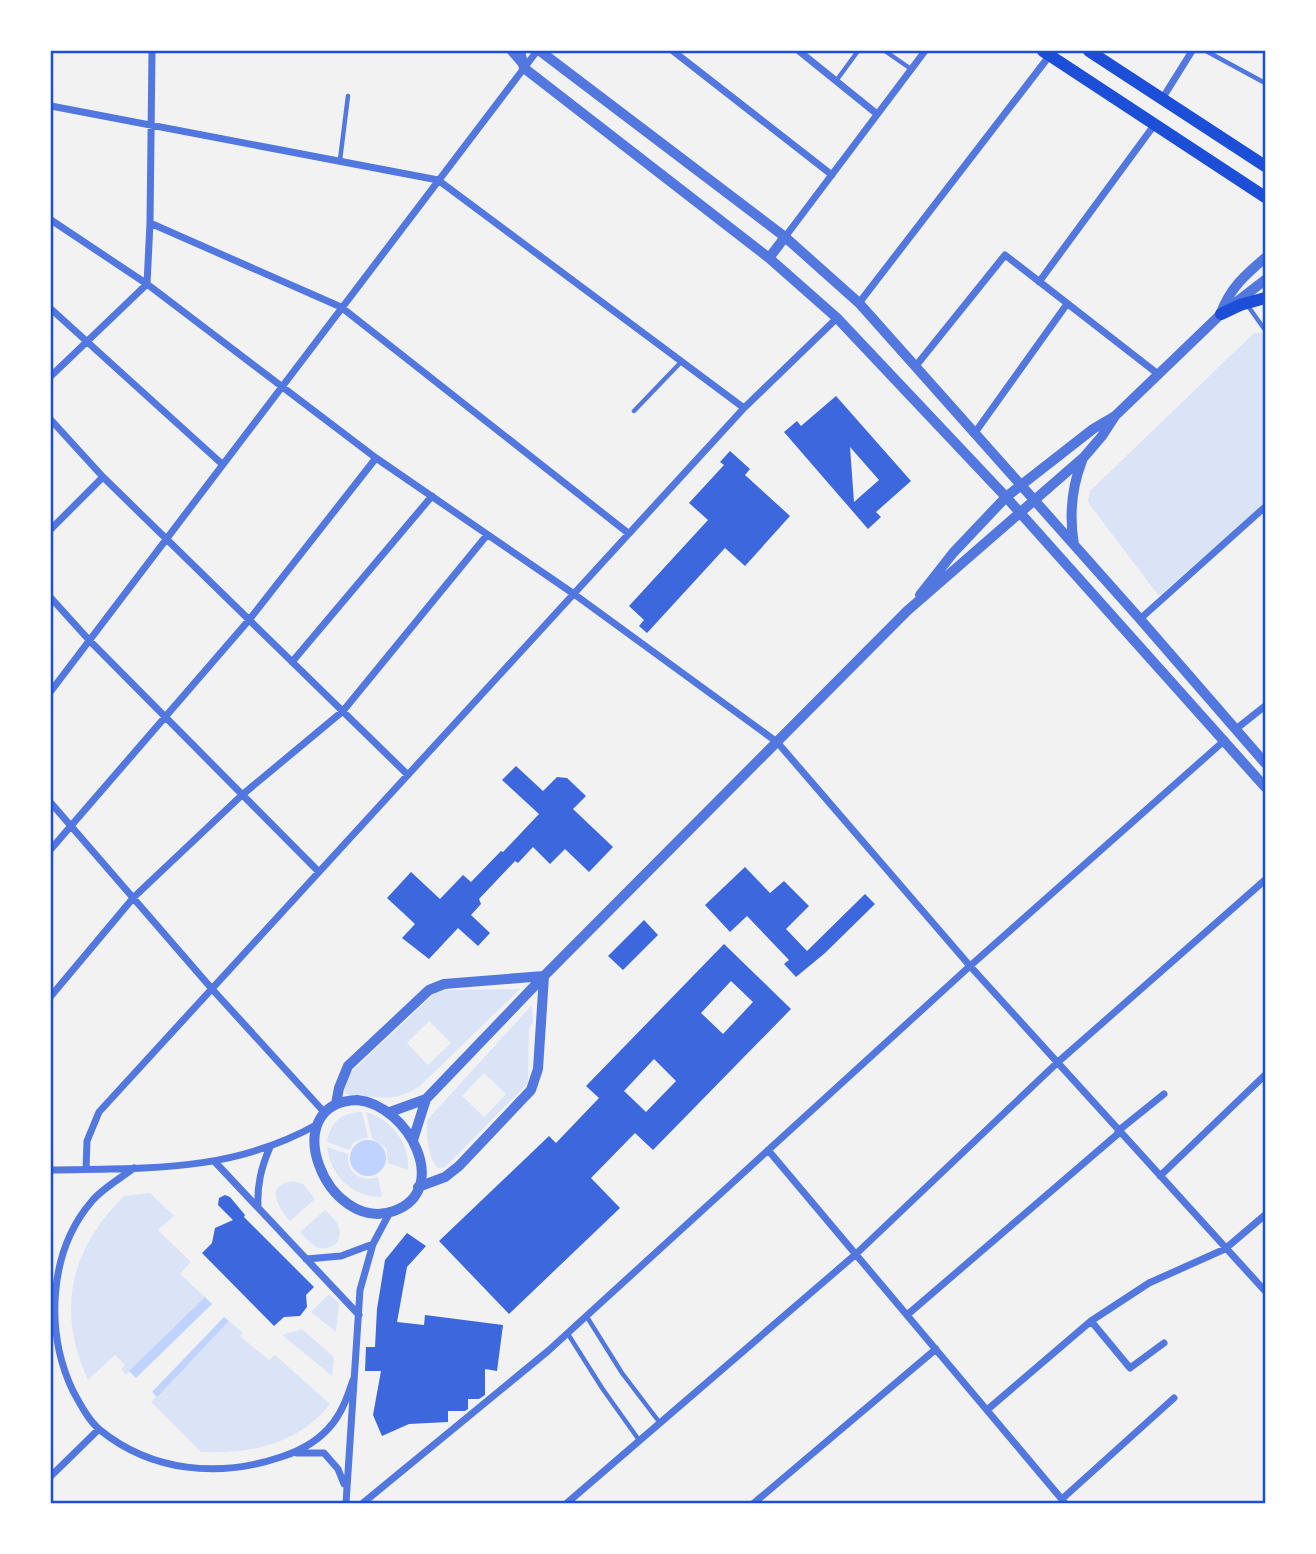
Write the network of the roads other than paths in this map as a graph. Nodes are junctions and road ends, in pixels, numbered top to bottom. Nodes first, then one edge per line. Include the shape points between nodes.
1 (152, 51) edge
2 (510, 51) edge
3 (520, 51) edge
4 (538, 51) edge
5 (673, 51) edge
6 (799, 51) edge
7 (858, 51) edge
8 (885, 51) edge
9 (925, 51) edge
10 (1089, 51) edge
11 (1192, 51) edge
12 (1206, 51) edge
13 (1046, 53) edge
14 (524, 68) junction
15 (911, 69) junction
16 (836, 81) junction
17 (1265, 83) edge
18 (348, 96) dead end
19 (1162, 99) junction
20 (51, 106) edge
21 (877, 114) junction
22 (152, 124) junction
23 (1155, 124) junction
24 (340, 160) junction
25 (1265, 166) edge
26 (832, 175) junction
27 (438, 180) junction
28 (1265, 197) edge
29 (51, 220) edge
30 (150, 223) junction
31 (785, 237) junction
32 (769, 258) junction
33 (1265, 258) edge
34 (1265, 280) edge
35 (1039, 282) junction
36 (147, 284) junction
37 (1265, 298) edge
38 (859, 303) junction
39 (1245, 303) junction
40 (1067, 304) junction
41 (1265, 305) edge
42 (341, 307) junction
43 (51, 309) edge
44 (1221, 314) junction
45 (837, 318) junction
46 (1265, 330) edge
47 (86, 341) junction
48 (681, 361) junction
49 (915, 367) junction
50 (1158, 374) junction
51 (51, 376) edge
52 (280, 387) junction
53 (744, 408) junction
54 (634, 411) dead end
55 (1115, 416) junction
56 (51, 420) edge
57 (974, 434) junction
58 (1084, 457) junction
59 (376, 458) junction
60 (222, 464) junction
61 (103, 477) junction
62 (1020, 485) junction
63 (432, 496) junction
64 (1006, 497) junction
65 (1034, 501) junction
66 (1265, 507) edge
67 (1021, 513) junction
68 (51, 529) edge
69 (628, 533) junction
70 (487, 535) junction
71 (166, 538) junction
72 (1074, 545) junction
73 (574, 594) junction
74 (51, 598) edge
75 (907, 611) junction
76 (1140, 619) junction
77 (250, 620) junction
78 (89, 640) junction
79 (292, 662) junction
80 (51, 691) edge
81 (1265, 706) edge
82 (343, 711) junction
83 (165, 717) junction
84 (1237, 729) junction
85 (1224, 740) junction
86 (777, 742) junction
87 (1265, 763) edge
88 (408, 775) junction
89 (1265, 787) edge
90 (242, 795) junction
91 (51, 803) edge
92 (70, 825) junction
93 (51, 849) edge
94 (319, 872) junction
95 (1265, 880) edge
96 (134, 897) junction
97 (970, 966) junction
98 (544, 976) junction
99 (212, 989) junction
100 (51, 996) edge
101 (1058, 1062) junction
102 (1265, 1076) edge
103 (1164, 1094) dead end
104 (426, 1099) junction
105 (336, 1104) junction
106 (390, 1112) junction
107 (325, 1113) junction
108 (318, 1124) junction
109 (1119, 1131) junction
110 (413, 1140) junction
111 (270, 1147) junction
112 (768, 1150) junction
113 (215, 1162) junction
114 (134, 1168) junction
115 (86, 1169) junction
116 (51, 1170) edge
117 (1160, 1177) junction
118 (418, 1187) junction
119 (258, 1208) junction
120 (390, 1212) junction
121 (1265, 1215) edge
122 (373, 1244) junction
123 (1225, 1249) junction
124 (856, 1254) junction
125 (306, 1259) junction
126 (1265, 1291) edge
127 (359, 1315) junction
128 (907, 1315) junction
129 (586, 1316) junction
130 (1091, 1321) junction
131 (567, 1333) junction
132 (1164, 1343) dead end
133 (936, 1349) junction
134 (353, 1380) junction
135 (1174, 1398) dead end
136 (987, 1410) junction
137 (660, 1423) junction
138 (99, 1429) junction
139 (639, 1441) junction
140 (293, 1453) junction
141 (51, 1476) edge
142 (346, 1499) edge
143 (1063, 1501) edge
144 (363, 1503) edge
145 (567, 1503) edge
146 (754, 1503) edge

1 - 22 street
2 - 14 street
3 - 14 street
4 - 14 street
4 - 31 street
5 - 26 street
6 - 16 street
7 - 16 lane
8 - 15 lane
9 - 15 street
10 - 19 main road
11 - 19 street
12 - 17 lane
13 - 23 main road
13 - 38 street
14 - 27 street
14 - 32 street
15 - 21 street
16 - 21 street
18 - 24 lane
19 - 25 main road
20 - 22 street
21 - 26 street
22 - 24 street
22 - 30 street
23 - 28 main road
23 - 35 street
24 - 27 street
26 - 31 street
27 - 42 street
27 - 48 street
29 - 36 street
30 - 36 street
30 - 42 street
31 - 32 street
31 - 38 street
32 - 45 street
33 - 44 street via 1237,283
34 - 44 street
35 - 40 street
35 - 49 street via 1005,255
36 - 47 street
36 - 52 street
37 - 39 main road
38 - 49 street
39 - 41 lane
39 - 44 main road
39 - 46 lane
40 - 50 street
40 - 57 street
42 - 52 street
42 - 69 street
43 - 47 street
44 - 50 street
45 - 53 street
45 - 64 street
47 - 51 street
47 - 60 street
48 - 53 street
48 - 54 lane
49 - 57 street
50 - 55 street
52 - 59 street
52 - 60 street
53 - 69 street
55 - 58 street
55 - 62 street
56 - 61 street
57 - 62 street
58 - 65 street
58 - 72 street via 1071,500
59 - 63 street
59 - 77 street
60 - 71 street
61 - 68 street
61 - 71 street
62 - 64 street
62 - 65 street
63 - 70 street
63 - 79 street
64 - 67 street
64 - 75 street
65 - 67 street
65 - 72 street
66 - 76 street
67 - 75 street
67 - 85 street
69 - 73 street
70 - 73 street
70 - 82 street
71 - 77 street
71 - 78 street
72 - 76 street
73 - 86 street
73 - 88 street
74 - 78 street
75 - 86 street
76 - 84 street
77 - 79 street
77 - 83 street
78 - 80 street
78 - 83 street
79 - 82 street
81 - 84 street
82 - 88 street
82 - 90 street
83 - 90 street
83 - 92 street
84 - 87 street
85 - 89 street
85 - 97 street
86 - 97 street
86 - 98 street
88 - 94 street
90 - 94 street
90 - 96 street
91 - 92 street
92 - 93 street
92 - 96 street
94 - 99 street
95 - 101 street
96 - 99 street
96 - 100 street
97 - 101 street
97 - 112 street
98 - 104 street
98 - 105 street via 443,984 429,990 348,1066
98 - 118 street via 538,1069 531,1090 459,1166
99 - 107 street
99 - 115 street via 99,1112 88,1140
101 - 109 street
101 - 124 street
102 - 117 street
103 - 109 street
104 - 106 street
104 - 110 street
105 - 106 street via 364,1101
105 - 107 street
106 - 110 street
107 - 108 street
108 - 111 street
108 - 120 street via 316,1159 334,1191 364,1211
109 - 117 street
109 - 128 street
110 - 118 street via 421,1168
111 - 113 street
111 - 119 street via 261,1166
112 - 124 street
112 - 129 street
113 - 114 street
113 - 119 street
114 - 115 street
114 - 138 street via 93,1199 82,1215 65,1250 56,1287 55,1325 62,1363 77,1398
115 - 116 street
117 - 123 street
118 - 120 street via 410,1200
119 - 125 street
120 - 122 street
121 - 123 street
122 - 125 street via 341,1256
122 - 127 street via 360,1290
123 - 126 street
123 - 130 street via 1149,1283
124 - 128 street
124 - 137 street
125 - 127 street
127 - 134 street
128 - 133 street
129 - 131 street
129 - 137 lane
130 - 132 street via 1130,1368
130 - 136 street
131 - 139 lane
131 - 144 street
133 - 136 street
133 - 146 street
134 - 140 street via 332,1425
134 - 142 street
135 - 143 street
136 - 143 street
137 - 139 street
138 - 140 street via 133,1451 172,1465 213,1471 254,1466
138 - 141 street
139 - 145 street
140 - 142 street via 324,1453 338,1469

